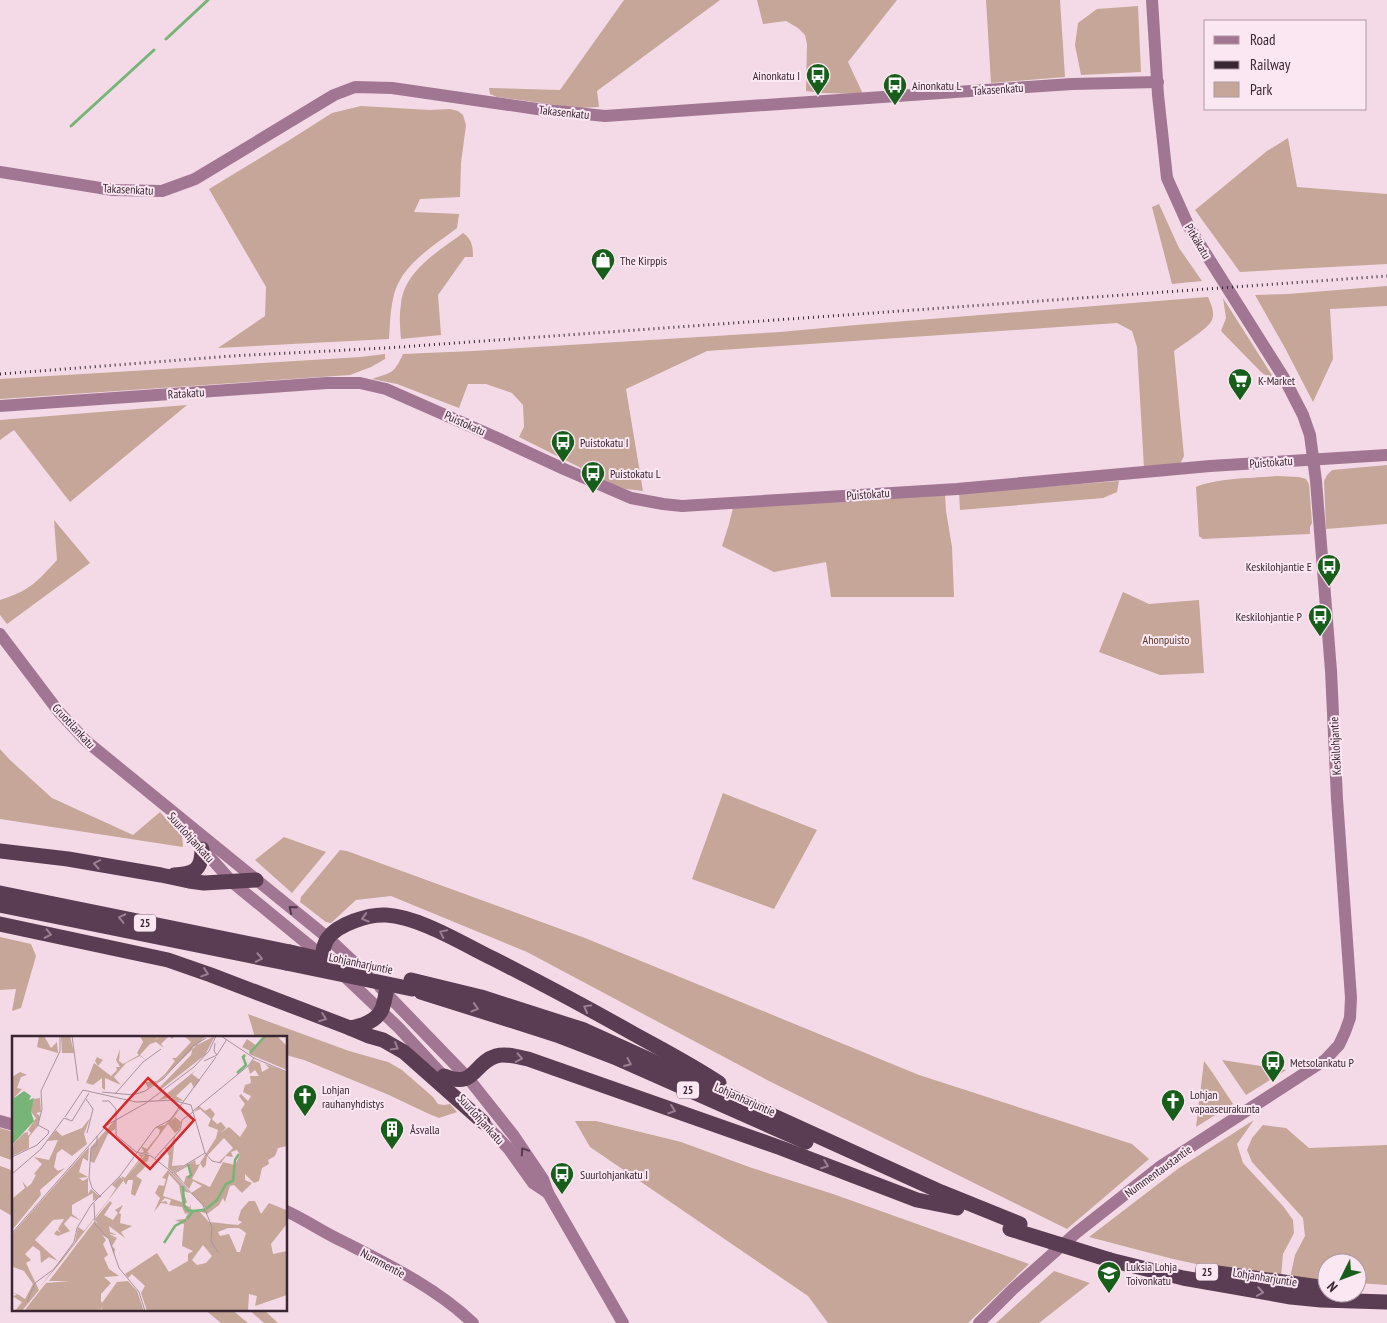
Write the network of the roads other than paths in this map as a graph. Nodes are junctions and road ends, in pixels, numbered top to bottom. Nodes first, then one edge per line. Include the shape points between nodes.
1 (1152, 0) edge
2 (1158, 82) junction
3 (0, 172) edge
4 (372, 385) joint
5 (0, 406) edge
6 (1387, 455) edge
7 (1314, 459) junction
8 (0, 634) edge
9 (162, 804) junction
10 (202, 849) junction
11 (0, 851) edge
12 (161, 875) junction
13 (256, 880) junction
14 (232, 882) junction
15 (0, 892) edge
16 (0, 905) edge
17 (0, 924) edge
18 (328, 938) junction
19 (322, 956) junction
20 (288, 958) junction
21 (412, 984) junction
22 (386, 993) junction
23 (382, 1010) junction
24 (350, 1028) junction
25 (1345, 1032) joint
26 (444, 1076) junction
27 (468, 1078) junction
28 (765, 1112) junction
29 (483, 1122) junction
30 (548, 1193) junction
31 (957, 1208) junction
32 (288, 1213) edge
33 (1015, 1226) junction
34 (1113, 1257) junction
35 (1317, 1287) edge
36 (1367, 1292) edge
37 (1387, 1294) edge
38 (1387, 1302) edge
39 (473, 1323) edge
40 (623, 1323) edge
41 (979, 1323) edge

1 - 2 street, Pitkäkatu
2 - 3 street, Takasenkatu via 1072,84 605,116 392,88 355,88 334,95 195,179 162,191 113,190
2 - 7 street, Pitkäkatu via 1167,178 1189,227 1284,378 1303,415
4 - 5 street, Ratakatu via 327,383
4 - 7 street, Puistokatu via 631,498 682,506 957,489 1186,467
6 - 7 street, Puistokatu
7 - 25 street, Keskilohjantie via 1331,659 1350,989 1350,1018
8 - 9 street, Gruotilankatu via 79,734
9 - 10 street, Suurlohjankatu
9 - 13 street, Suurlohjankatu
10 - 12 highway via 201,865 197,870
10 - 14 street, Suurlohjankatu
12 -> 11 highway
12 - 14 highway via 204,883
13 - 14 highway
18 -> 13 street, Suurlohjankatu
14 - 19 street, Suurlohjankatu
20 -> 15 highway, Lohjanharjuntie / 25
16 -> 20 highway, Lohjanharjuntie / 25
17 -> 24 highway via 168,960
18 - 19 highway
18 - 22 street, Suurlohjankatu
28 -> 18 highway via 695,1067 565,995 424,925 406,918 368,916 350,922
19 - 23 street, Suurlohjankatu
20 - 21 highway, Lohjanharjuntie / 25, bridge
21 - 28 highway, Lohjanharjuntie / 25 via 481,997 584,1030
21 -> 31 highway, Lohjanharjuntie / 25 via 614,1057
22 - 23 highway
22 - 27 street, Suurlohjankatu
23 - 24 highway via 361,1026
23 - 26 street, Suurlohjankatu
24 -> 29 highway via 404,1052
25 - 41 street, Nummentaustantie via 1340,1045 1325,1060 1161,1166 1076,1233
26 - 27 highway
26 - 29 street, Suurlohjankatu
30 -> 27 street, Suurlohjankatu via 543,1179 514,1136
27 -> 31 highway via 497,1056 528,1059 781,1148 917,1200
28 - 33 highway, Lohjanharjuntie / 25
29 - 30 street, Suurlohjankatu via 508,1148 533,1183
30 - 40 street, Suurlohjankatu
31 - 33 highway, Lohjanharjuntie / 25
32 - 39 street, Nummentie via 432,1290
33 - 34 highway, Lohjanharjuntie / 25, bridge
34 - 35 highway, Lohjanharjuntie / 25
34 -> 38 highway, Lohjanharjuntie / 25 via 1183,1278 1291,1297
36 - 37 highway

